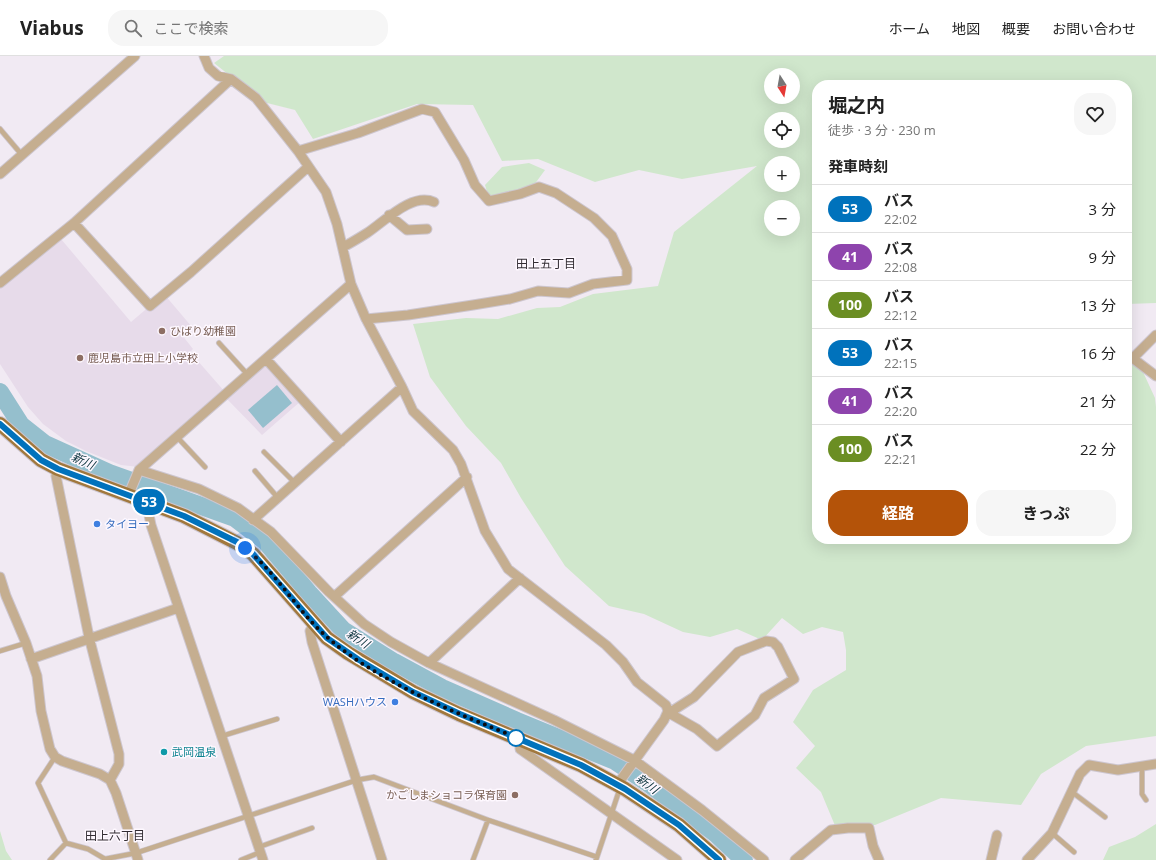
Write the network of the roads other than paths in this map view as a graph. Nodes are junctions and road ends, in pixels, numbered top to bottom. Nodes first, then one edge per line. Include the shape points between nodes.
1 (135, 56) edge
2 (204, 56) edge
3 (232, 79) junction
4 (0, 130) edge
5 (298, 151) junction
6 (22, 155) junction
7 (308, 167) junction
8 (0, 174) edge
9 (434, 202) dead end
10 (389, 215) junction
11 (74, 223) junction
12 (427, 229) dead end
13 (343, 247) junction
14 (0, 282) edge
15 (352, 284) junction
16 (366, 319) junction
17 (1156, 335) edge
18 (219, 343) dead end
19 (1132, 354) edge
20 (1132, 358) edge
21 (266, 359) junction
22 (248, 375) junction
23 (1156, 376) edge
24 (402, 387) junction
25 (0, 424) edge
26 (178, 438) junction
27 (341, 442) junction
28 (264, 452) dead end
29 (205, 467) dead end
30 (58, 469) junction
31 (139, 470) junction
32 (255, 471) dead end
33 (467, 477) junction
34 (295, 483) junction
35 (128, 496) junction
36 (278, 498) junction
37 (151, 503) junction
38 (253, 520) junction
39 (0, 577) edge
40 (520, 578) junction
41 (335, 596) junction
42 (3, 597) edge
43 (178, 608) junction
44 (314, 624) junction
45 (90, 637) junction
46 (26, 643) junction
47 (0, 651) edge
48 (31, 659) junction
49 (429, 663) junction
50 (668, 712) junction
51 (277, 719) dead end
52 (222, 736) junction
53 (520, 739) junction
54 (55, 757) junction
55 (634, 760) junction
56 (1156, 764) edge
57 (1142, 767) junction
58 (110, 780) junction
59 (357, 780) junction
60 (619, 786) junction
61 (1072, 792) junction
62 (1146, 800) dead end
63 (610, 813) junction
64 (249, 816) junction
65 (1105, 818) dead end
66 (488, 820) junction
67 (312, 828) dead end
68 (1052, 833) junction
69 (996, 835) dead end
70 (66, 844) junction
71 (1074, 852) dead end
72 (261, 853) edge
73 (137, 856) edge
74 (596, 858) edge
75 (50, 860) edge
76 (105, 860) edge
77 (241, 860) edge
78 (382, 860) edge
79 (473, 860) edge
80 (677, 860) edge
81 (719, 860) edge
82 (764, 860) edge
83 (795, 860) edge
84 (879, 860) edge
85 (991, 860) edge
86 (1027, 860) edge

1 - 6 street
2 - 3 street via 209,68 218,76
3 - 5 street via 256,98
3 - 11 street
4 - 6 lane
5 - 7 street
5 - 16 street via 358,133 422,109 435,112 464,160 475,186 489,201 539,187 556,193 594,218 612,236 627,269 627,280 593,284 570,293 538,291 510,299 408,316
6 - 8 street
7 - 11 street via 150,306
7 - 13 street via 326,192
9 - 10 street via 420,200
10 - 12 street via 407,230
10 - 13 street
11 - 14 street
13 - 15 street
15 - 16 street
15 - 21 street
16 - 24 street
17 - 19 street
18 - 22 lane
20 - 23 street
21 - 22 street
21 - 27 street
22 - 26 street
24 - 27 street
24 - 33 street via 413,411 453,450
25 - 30 main road via 41,460
26 - 29 lane
26 - 31 street
27 - 34 street
28 - 34 lane
30 - 35 main road
30 - 45 street via 56,476
31 - 35 street
31 - 38 street via 199,489 238,508
32 - 36 lane
33 - 40 street via 490,542 508,569
33 - 41 street
34 - 36 street
35 - 37 main road
36 - 38 street
37 - 43 street via 148,510
37 - 44 main road via 237,542 271,573
38 - 41 street via 271,532
39 - 42 street
40 - 49 street
40 - 50 street via 606,645 623,662 637,682 666,705
41 - 49 street via 364,624
42 - 46 street
43 - 45 street
43 - 52 street
44 - 53 main road via 327,638 348,653 413,692
44 - 59 street via 310,631 312,642
45 - 48 street
45 - 58 street via 119,754 119,764
46 - 47 lane
46 - 48 street
48 - 54 street via 37,676 41,711 50,749
49 - 55 street
50 - 50 street via 697,729 717,746 755,715 764,698 794,679 778,647 773,642 766,641 738,652 694,697
50 - 55 street
51 - 52 lane
52 - 64 street
53 - 60 main road via 581,765
53 - 63 street via 520,750
54 - 58 street
54 - 70 lane via 38,783
55 - 60 street
55 - 82 street
56 - 57 street
57 - 61 street via 1118,770 1089,765 1080,774
57 - 62 lane via 1142,794
58 - 73 street
59 - 64 lane
59 - 66 lane via 374,777
59 - 78 street
60 - 63 lane
60 - 81 main road via 679,825
61 - 65 lane
61 - 68 street
63 - 74 lane
63 - 80 street
64 - 72 street
64 - 73 lane
66 - 74 lane
66 - 79 lane
67 - 72 lane
68 - 71 lane
68 - 86 street
69 - 85 street
70 - 75 lane
70 - 76 lane via 88,849
72 - 77 lane
73 - 76 lane
83 - 84 street via 831,830 870,828

